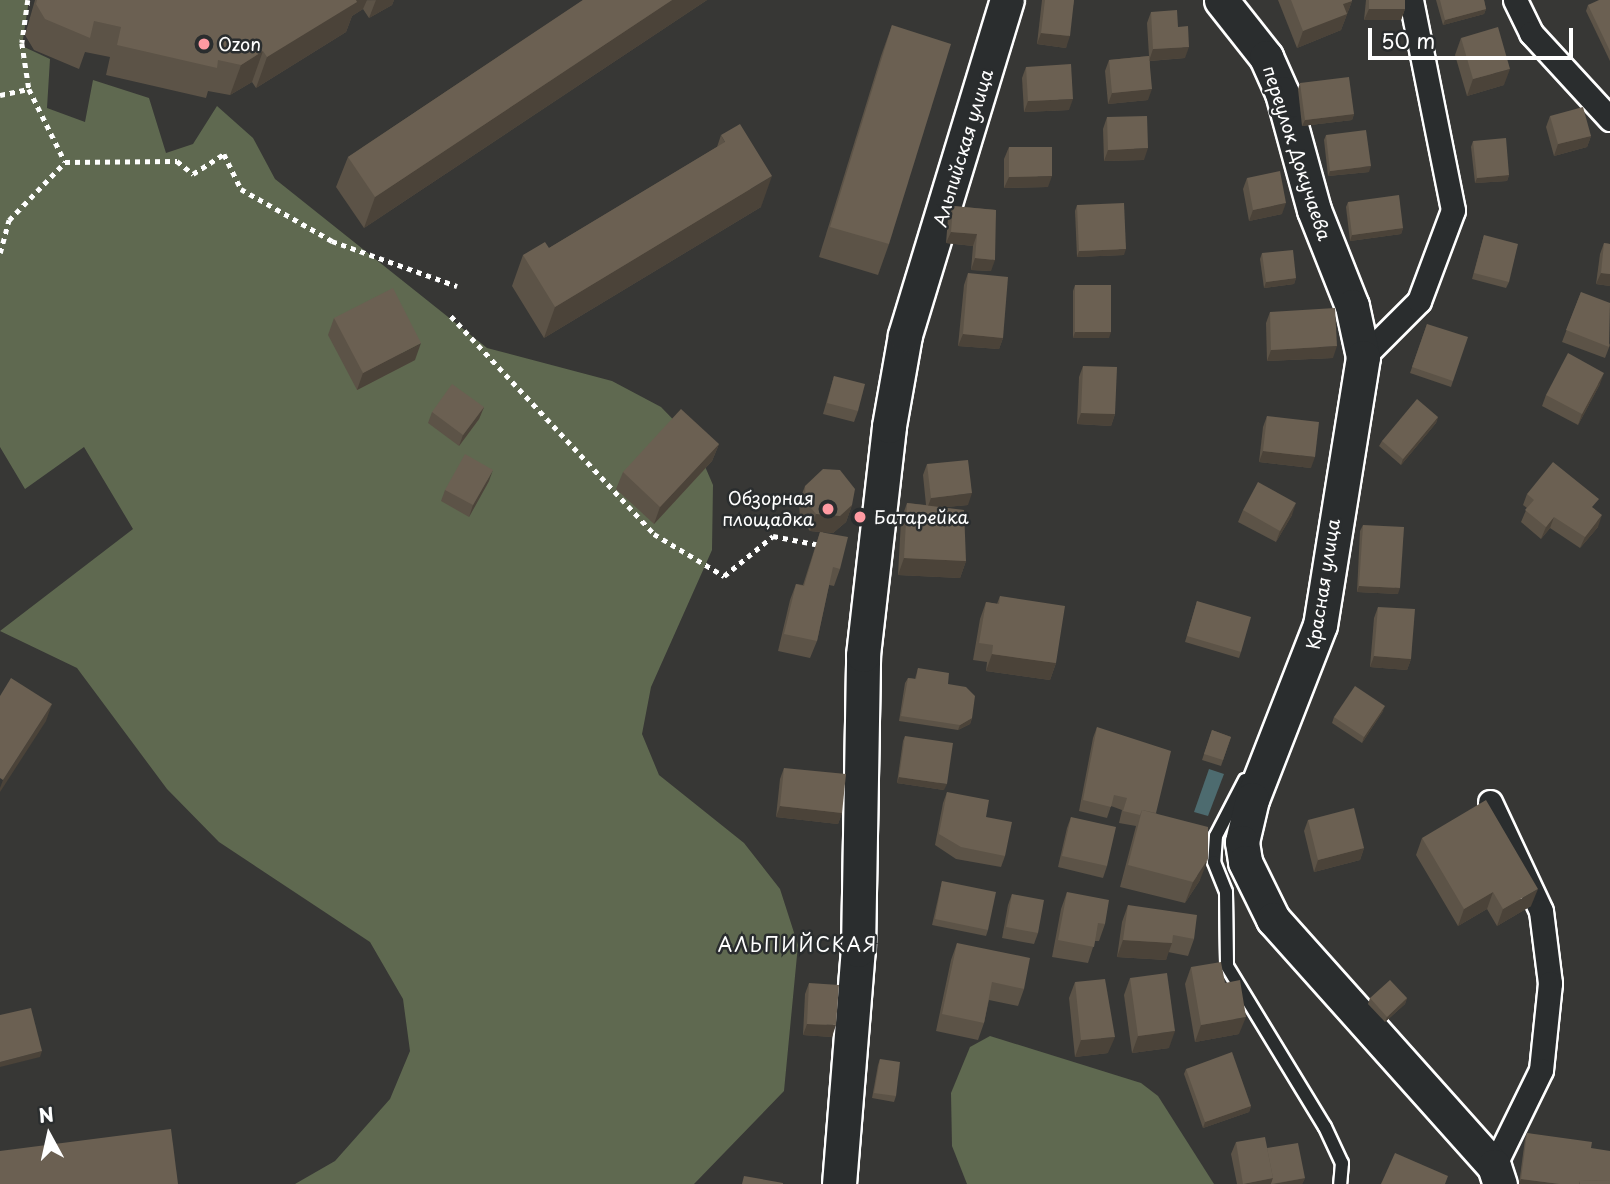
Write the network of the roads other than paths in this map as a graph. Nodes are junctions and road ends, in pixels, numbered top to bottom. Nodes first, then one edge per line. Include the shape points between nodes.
1 (1007, 0) edge
2 (1221, 0) edge
3 (1412, 0) edge
4 (1515, 0) edge
5 (1610, 119) edge
6 (1363, 357) junction
7 (1290, 709) junction
8 (1490, 802) edge
9 (1497, 1175) edge
10 (839, 1184) edge
11 (1340, 1184) edge

1 - 10 street, Альпийская улица via 917,296 889,426 863,655 859,950
2 - 6 street, переулок Докучаева via 1266,57 1282,93 1314,211 1352,306
3 - 6 street via 1453,210 1419,301
4 - 5 street via 1531,33
6 - 7 street, Красная улица via 1320,625
7 - 9 street, Красная улица via 1242,842 1256,892 1309,962
7 - 11 lane via 1226,809 1214,862 1226,892 1227,966 1325,1127 1342,1163
8 - 9 street via 1541,911 1550,983 1541,1070

